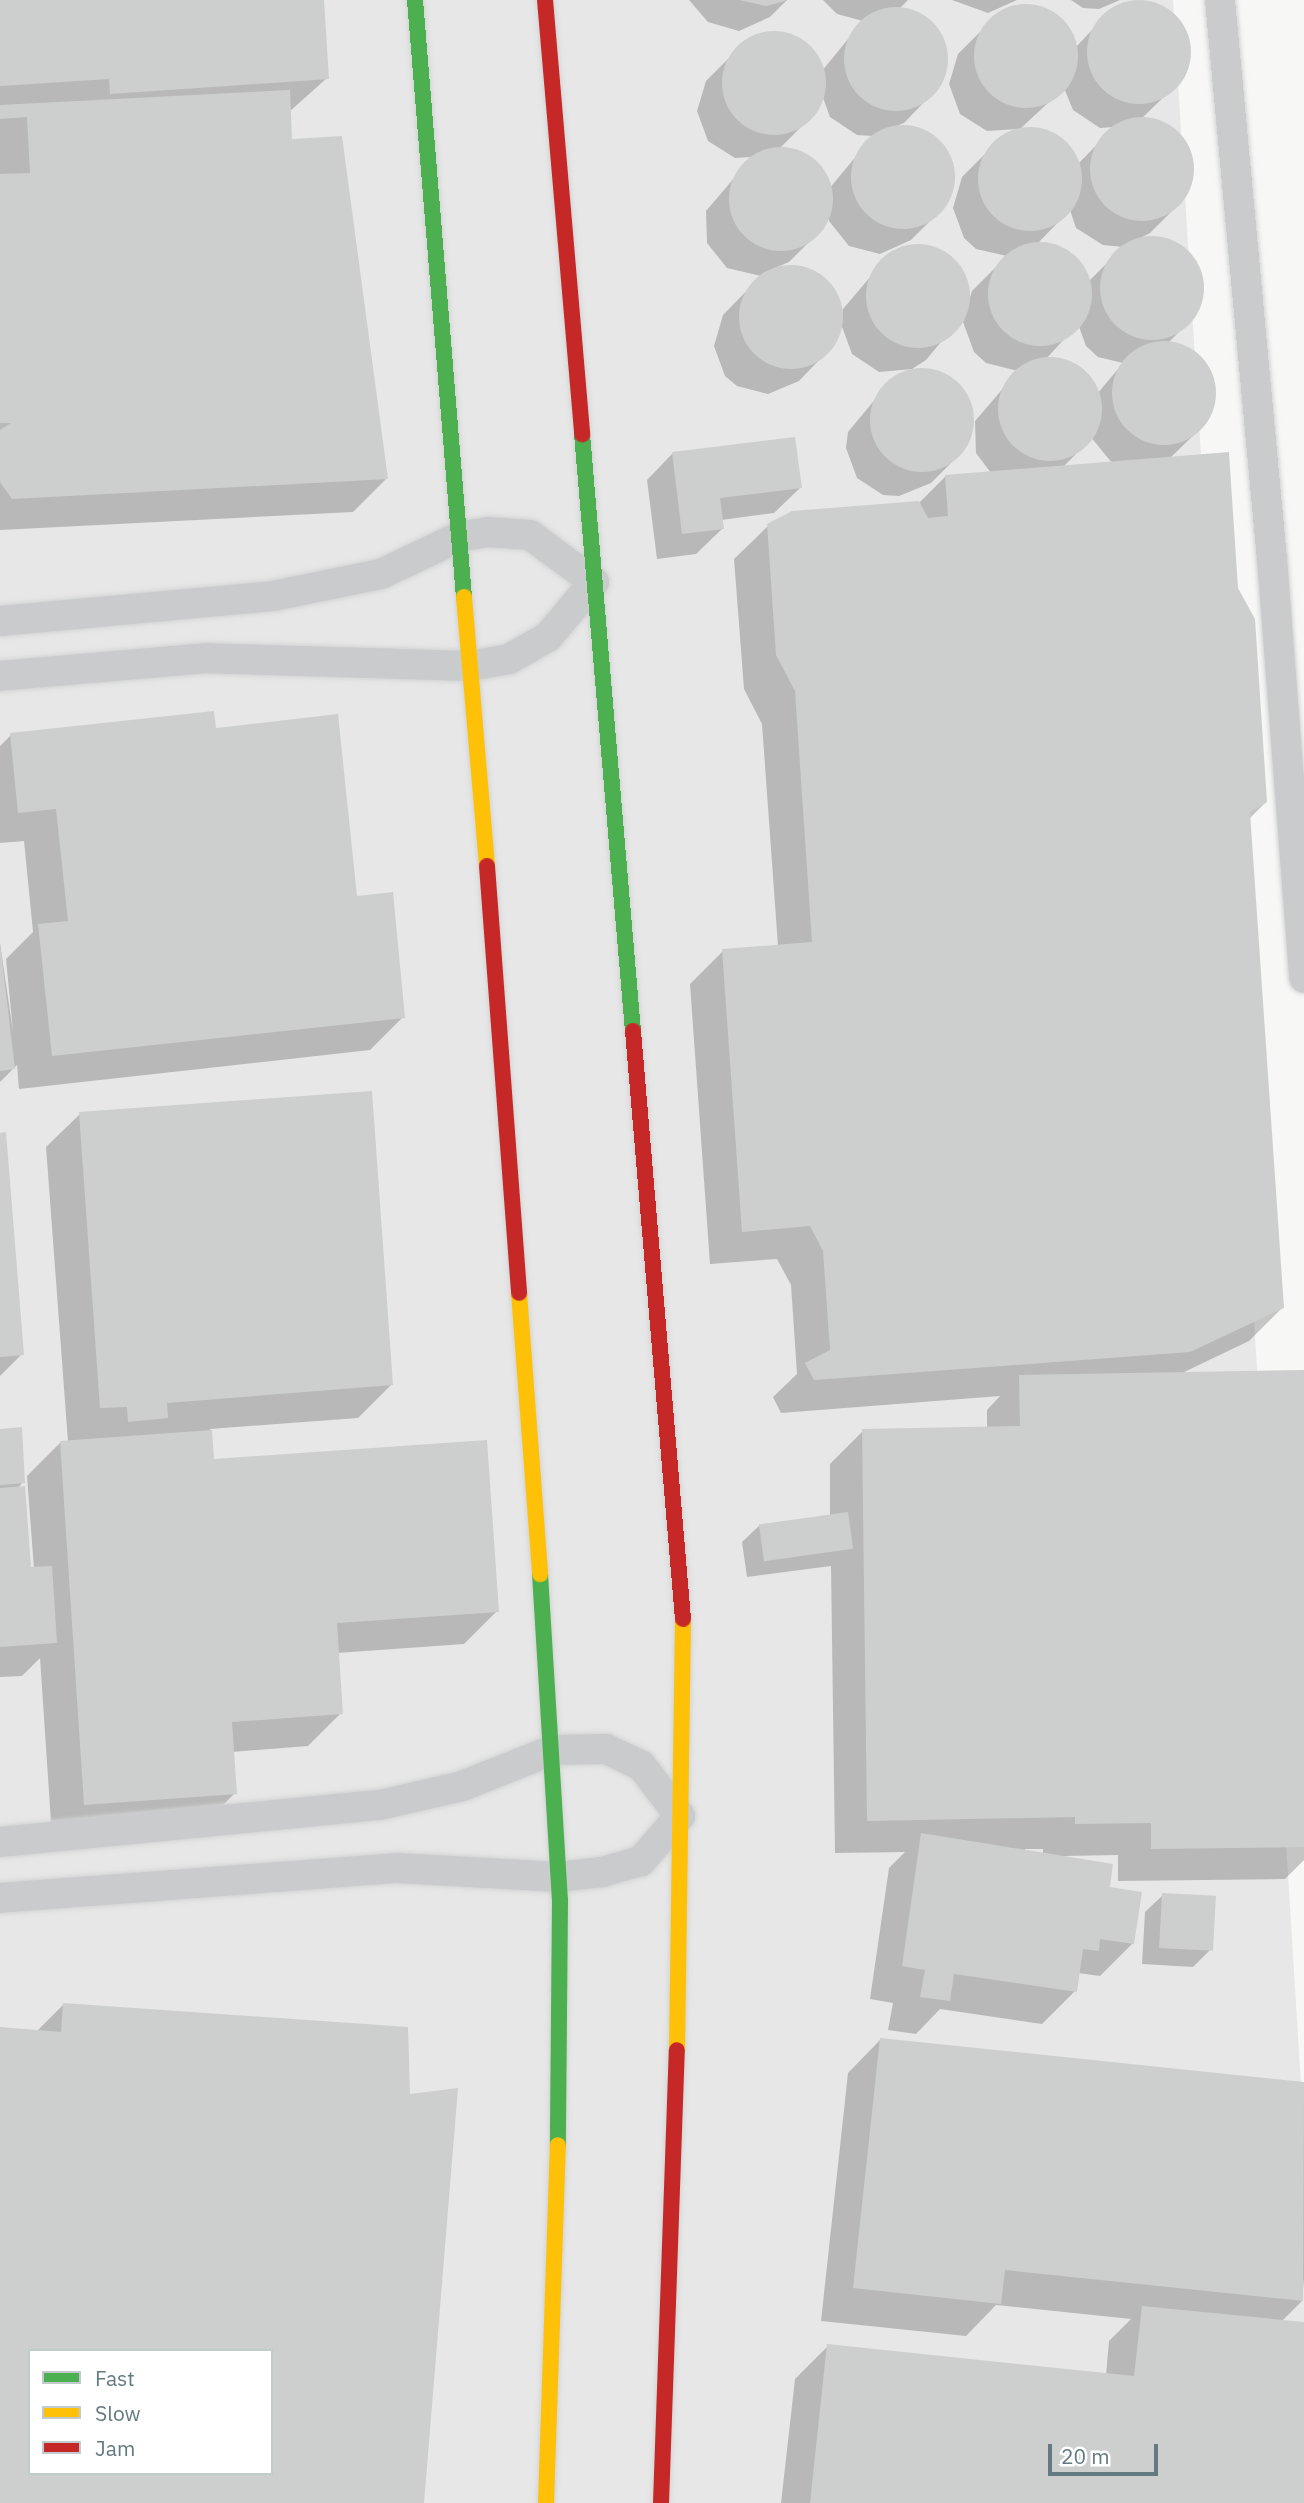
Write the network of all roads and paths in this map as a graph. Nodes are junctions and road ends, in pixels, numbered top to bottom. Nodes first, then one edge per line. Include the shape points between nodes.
1 (415, 0) edge
2 (545, 0) edge
3 (1220, 0) edge
4 (459, 537) junction
5 (594, 582) junction
6 (0, 621) edge
7 (470, 666) junction
8 (0, 676) edge
9 (1304, 978) edge
10 (553, 1750) junction
11 (680, 1816) junction
12 (0, 1842) edge
13 (559, 1877) junction
14 (0, 1898) edge
15 (546, 2503) edge
16 (662, 2503) edge

1 - 4 street
2 - 5 street
3 - 9 street via 1272,559
4 - 5 street via 488,532 530,535
4 - 6 street via 381,574 273,596
4 - 7 street
5 - 7 street via 548,637 509,659
5 - 11 street via 683,1618
7 - 8 street via 208,658
7 - 10 street
10 - 11 street via 607,1749 640,1765
10 - 12 street via 462,1786 380,1805
10 - 13 street
11 - 13 street via 641,1861
11 - 16 street
13 - 14 street via 397,1868
13 - 15 street via 559,2107

